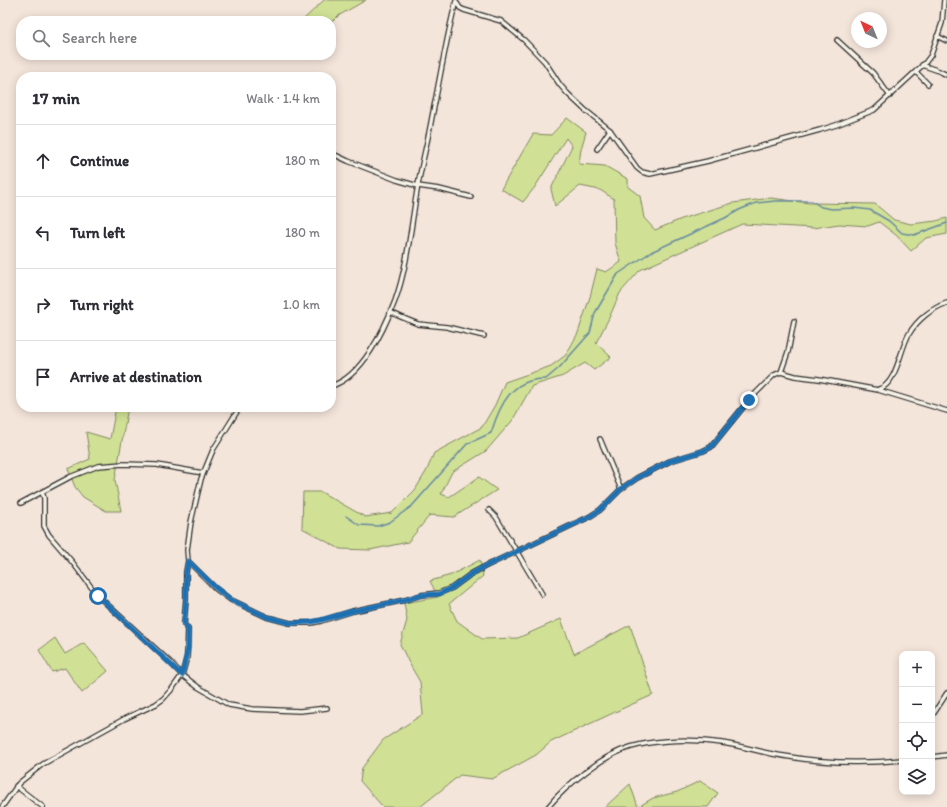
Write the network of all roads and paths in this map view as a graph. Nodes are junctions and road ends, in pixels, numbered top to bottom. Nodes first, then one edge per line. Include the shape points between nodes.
1 (944, 0) edge
2 (456, 1) edge
3 (937, 36) junction
4 (837, 40) dead end
5 (947, 41) edge
6 (922, 65) junction
7 (916, 72) junction
8 (947, 75) edge
9 (928, 84) dead end
10 (890, 96) junction
11 (610, 130) junction
12 (597, 149) dead end
13 (336, 155) edge
14 (418, 186) junction
15 (471, 197) dead end
16 (947, 303) edge
17 (390, 312) junction
18 (794, 321) dead end
19 (484, 336) dead end
20 (781, 372) junction
21 (336, 384) edge
22 (878, 390) junction
23 (947, 411) edge
24 (237, 412) edge
25 (600, 440) dead end
26 (203, 473) junction
27 (621, 489) junction
28 (42, 492) junction
29 (21, 503) dead end
30 (488, 510) dead end
31 (516, 552) junction
32 (188, 561) junction
33 (542, 594) dead end
34 (182, 675) junction
35 (947, 693) edge
36 (327, 708) dead end
37 (935, 711) edge
38 (947, 755) edge
39 (935, 757) edge
40 (899, 760) edge
41 (16, 786) junction
42 (2, 807) edge
43 (43, 807) edge
44 (548, 807) edge

1 - 3 street
2 - 11 street via 460,8 494,18 516,33 545,62 568,94
2 - 14 street
3 - 5 street
3 - 6 street via 931,55
4 - 10 street via 873,73
6 - 7 street
6 - 8 street
7 - 9 street
7 - 10 street
10 - 11 street via 874,110 836,125 659,173 646,174 637,168
11 - 12 street
13 - 14 street
14 - 15 street
14 - 17 street via 403,272
16 - 22 street via 932,310 915,326 905,342 889,383
17 - 19 street via 418,324 447,327
17 - 21 street via 362,364 345,380
18 - 20 street
20 - 22 street
20 - 27 street via 774,375 749,400 711,447 666,463
22 - 23 street
24 - 26 street via 213,450
25 - 27 street
26 - 28 street via 157,465 98,466
26 - 32 street via 191,522
27 - 31 street via 589,517
28 - 29 street
28 - 34 street via 44,526 49,535 98,596
30 - 31 street via 496,517
31 - 32 street via 471,574 446,592 421,595 299,623 274,619 231,600
31 - 33 street
32 - 34 street via 184,624 188,629 188,648
34 - 36 street via 229,705 252,710 300,711
34 - 41 street via 159,701 56,757
35 - 37 street
38 - 39 street
40 - 44 street via 820,761 706,741 657,742 630,747 599,763 576,780
41 - 42 street
41 - 43 street

